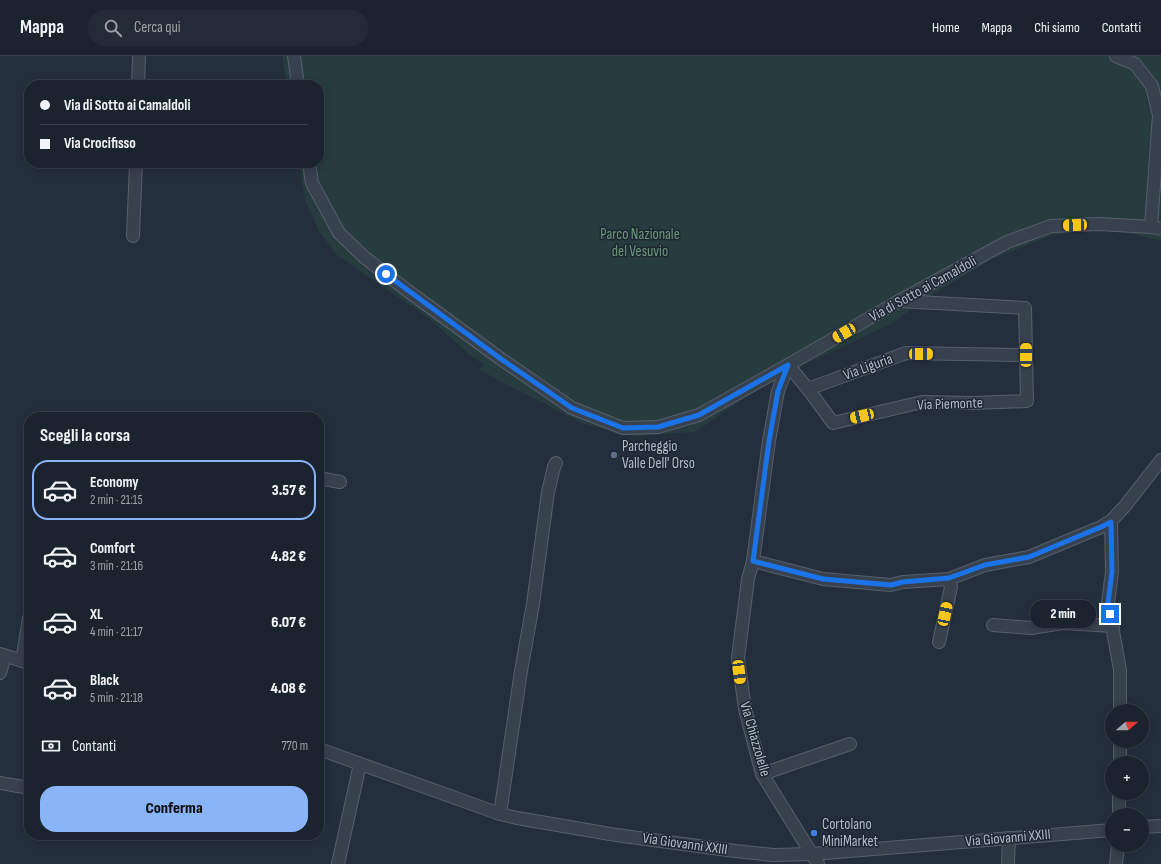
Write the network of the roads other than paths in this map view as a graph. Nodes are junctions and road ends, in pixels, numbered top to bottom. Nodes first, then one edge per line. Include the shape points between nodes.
1 (139, 56) edge
2 (294, 56) edge
3 (1116, 56) edge
4 (138, 80) edge
5 (297, 80) edge
6 (136, 168) edge
7 (310, 168) edge
8 (1156, 228) edge
9 (134, 236) dead end
10 (899, 301) junction
11 (1026, 355) junction
12 (788, 365) junction
13 (808, 389) junction
14 (1161, 460) edge
15 (556, 463) dead end
16 (324, 479) edge
17 (340, 482) dead end
18 (1111, 522) junction
19 (753, 561) junction
20 (949, 578) junction
21 (993, 625) dead end
22 (1112, 626) junction
23 (939, 642) dead end
24 (2, 655) edge
25 (24, 661) edge
26 (0, 673) edge
27 (1120, 704) edge
28 (850, 744) dead end
29 (324, 751) edge
30 (360, 764) junction
31 (762, 774) junction
32 (0, 783) edge
33 (24, 787) edge
34 (500, 814) junction
35 (1161, 826) edge
36 (1149, 827) edge
37 (1105, 831) edge
38 (1009, 838) junction
39 (1117, 852) edge
40 (812, 854) junction
41 (338, 864) edge
42 (818, 864) edge
43 (1008, 864) edge
44 (1116, 864) edge

1 - 4 street
2 - 5 street
3 - 8 street via 1135,64 1152,86 1159,115
6 - 9 street
7 - 12 street, Via di Sotto ai Camaldoli via 312,183 339,233 364,257 572,408 623,428 658,427 699,415
8 - 10 street, Via di Sotto ai Camaldoli via 1099,224 1051,226 1007,242
10 - 11 street, Via Piemonte via 1026,308
10 - 12 street, Via di Sotto ai Camaldoli
11 - 13 street, Via Liguria via 906,353
11 - 13 street, Via Piemonte via 1027,401 922,402 833,423
12 - 13 street, Via Piemonte
12 - 19 street, Via Chiazzolelle via 778,391 769,441
14 - 18 street
15 - 34 street via 548,492
16 - 17 street
18 - 20 street via 1029,557 985,565
18 - 22 street via 1112,572 1108,603
19 - 20 street via 823,579 891,585
19 - 31 street, Via Chiazzolelle via 748,579 738,658 745,709
20 - 23 street via 951,587
21 - 22 street via 1031,628 1063,623
22 - 27 street via 1120,670
24 - 25 street
24 - 26 street
28 - 31 street
29 - 30 street, Via Giovanni XXIII
30 - 34 street, Via Giovanni XXIII
30 - 41 street
31 - 40 street, Via Chiazzolelle
32 - 33 street
34 - 40 street, Via Giovanni XXIII via 616,835 735,851 773,855
35 - 36 street
37 - 38 street, Via Giovanni XXIII
38 - 40 street, Via Giovanni XXIII
38 - 43 street
39 - 44 street
40 - 42 street, Via Chiazzolelle

